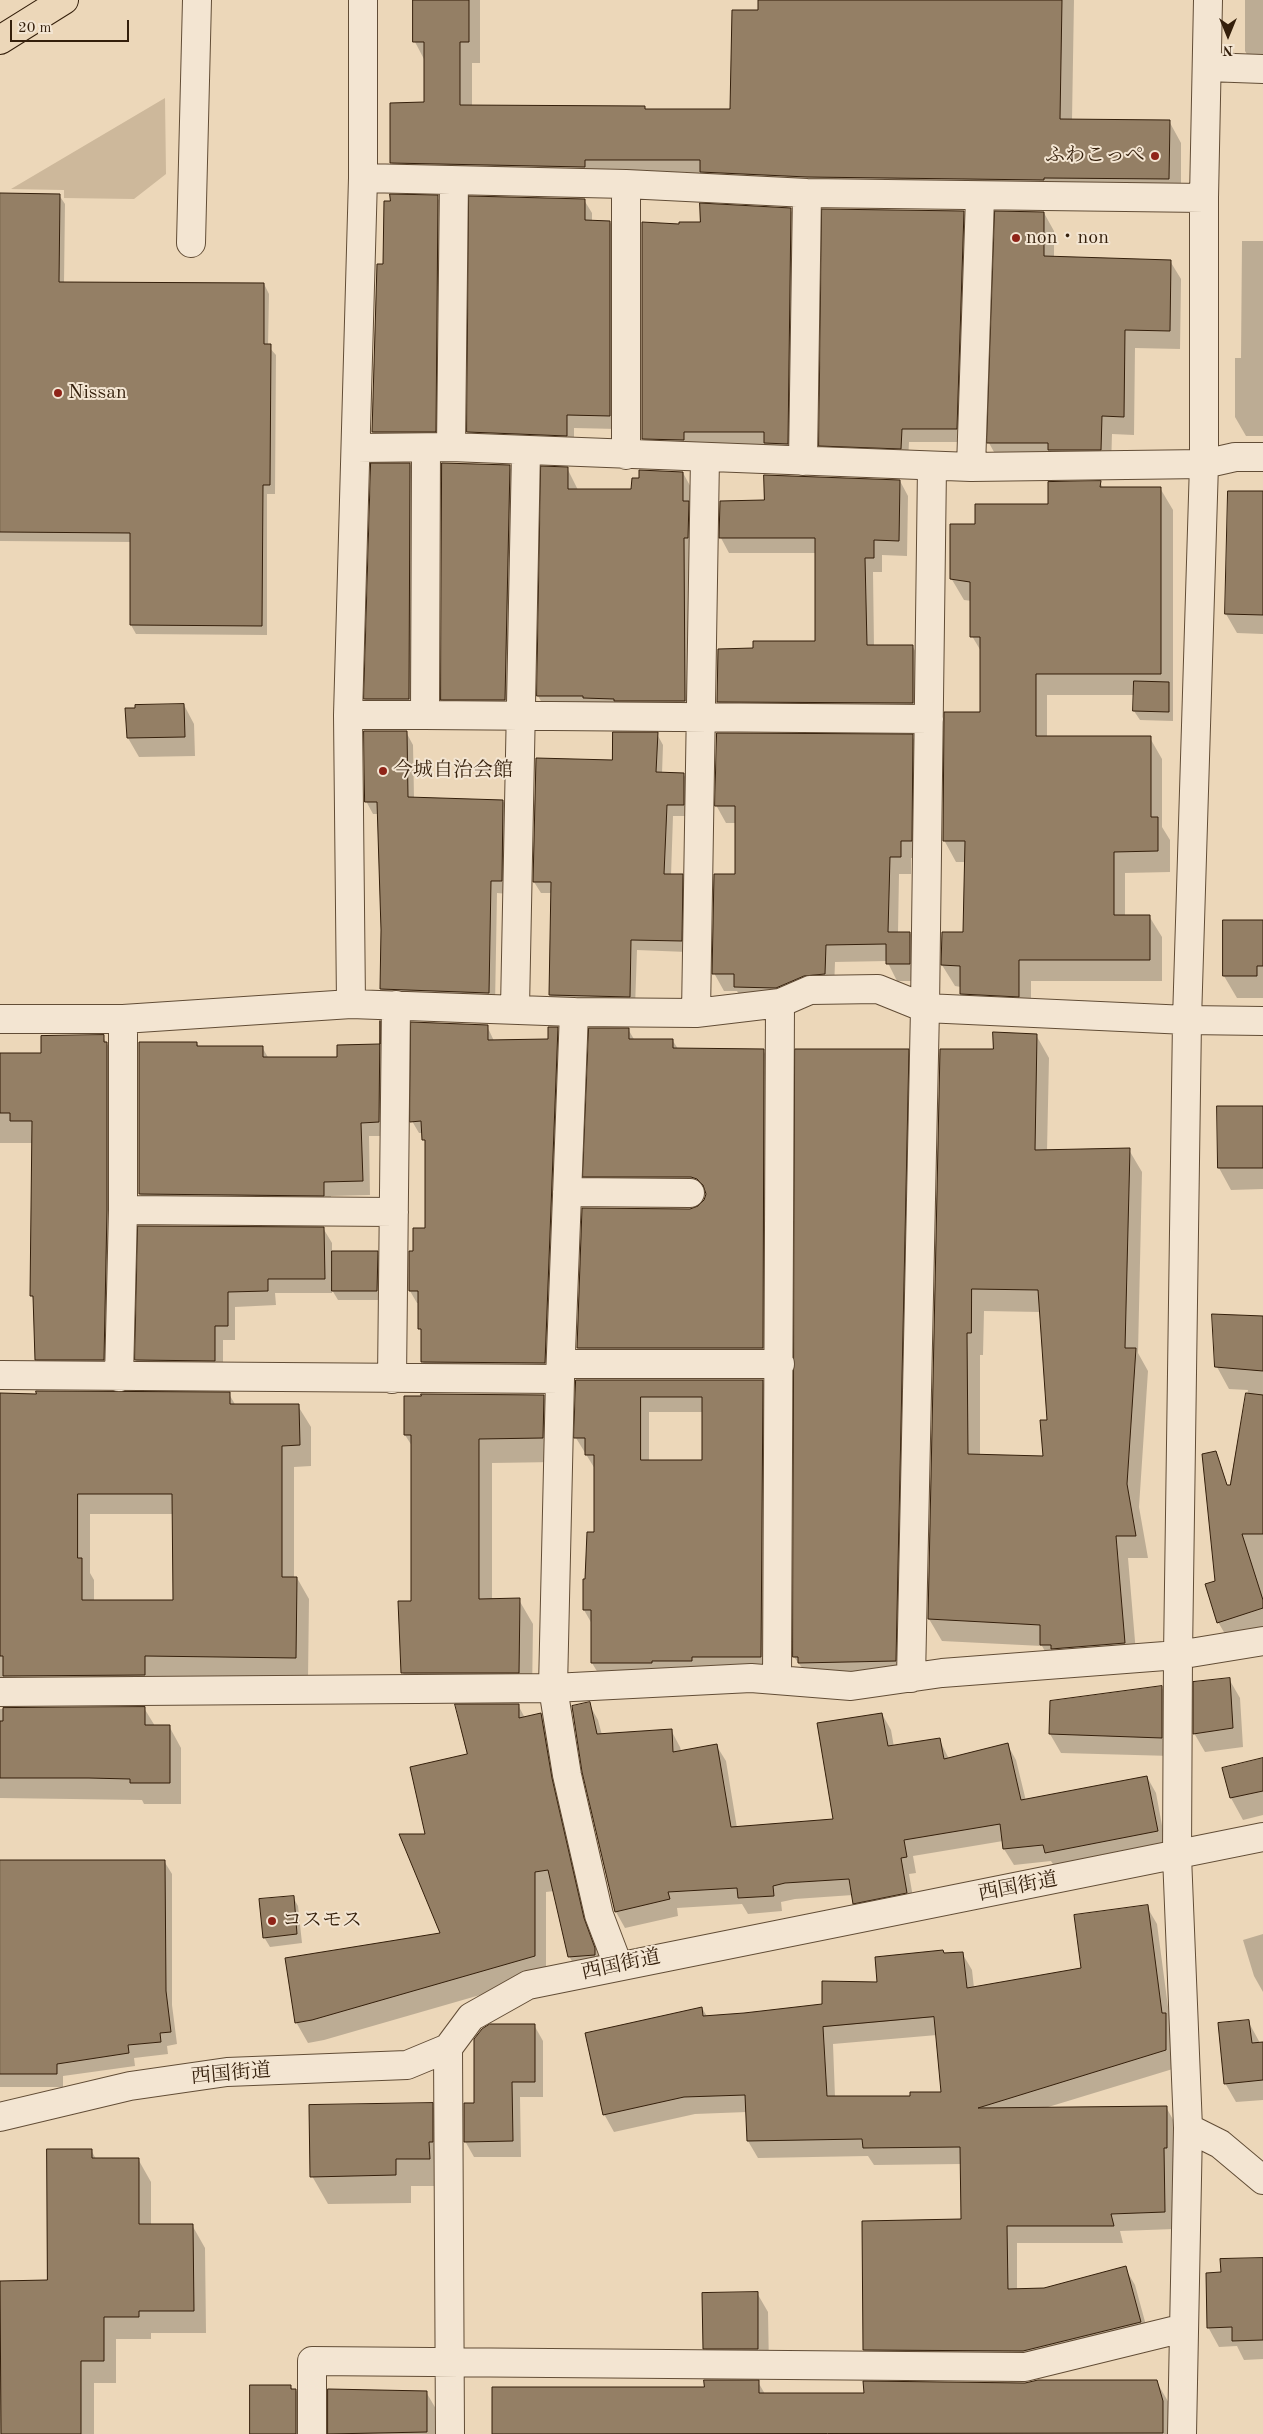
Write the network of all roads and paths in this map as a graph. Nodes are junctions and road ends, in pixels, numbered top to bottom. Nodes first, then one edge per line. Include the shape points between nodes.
1 (64, 0) edge
2 (197, 0) edge
3 (363, 0) edge
4 (1208, 0) edge
5 (0, 40) edge
6 (1207, 67) junction
7 (1263, 69) edge
8 (363, 178) junction
9 (454, 181) junction
10 (626, 184) junction
11 (807, 193) junction
12 (980, 197) junction
13 (1204, 198) junction
14 (191, 244) dead end
15 (357, 448) junction
16 (439, 448) junction
17 (526, 451) junction
18 (626, 455) junction
19 (705, 457) junction
20 (1263, 457) edge
21 (803, 461) junction
22 (1204, 464) junction
23 (932, 466) junction
24 (970, 467) junction
25 (348, 715) junction
26 (425, 715) junction
27 (522, 715) junction
28 (702, 717) junction
29 (929, 719) junction
30 (780, 1003) junction
31 (351, 1004) junction
32 (396, 1005) junction
33 (515, 1008) junction
34 (925, 1008) junction
35 (574, 1012) junction
36 (696, 1013) junction
37 (0, 1019) edge
38 (123, 1019) junction
39 (1187, 1020) junction
40 (1263, 1021) edge
41 (567, 1192) junction
42 (690, 1193) dead end
43 (123, 1210) junction
44 (394, 1212) junction
45 (780, 1364) junction
46 (560, 1371) junction
47 (0, 1375) edge
48 (119, 1377) junction
49 (392, 1379) junction
50 (1263, 1641) edge
51 (1178, 1655) junction
52 (911, 1678) junction
53 (777, 1679) junction
54 (553, 1688) junction
55 (0, 1692) edge
56 (1263, 1837) edge
57 (1177, 1856) junction
58 (618, 1966) junction
59 (448, 2048) junction
60 (0, 2117) edge
61 (1188, 2128) junction
62 (1263, 2180) edge
63 (1184, 2328) junction
64 (450, 2362) junction
65 (312, 2434) edge
66 (450, 2434) edge
67 (1182, 2434) edge

1 - 5 highway
2 - 14 street
3 - 8 street
4 - 6 street
6 - 7 street
6 - 13 street
8 - 9 street
8 - 15 street
9 - 10 street
9 - 16 street
10 - 11 street
10 - 18 street
11 - 12 street
11 - 21 street
12 - 13 street
12 - 24 street
13 - 22 street
15 - 16 street
15 - 25 street
16 - 17 street
16 - 26 street
17 - 18 street
17 - 27 street
18 - 19 street
19 - 21 street
19 - 28 street
20 - 22 street via 1236,457
21 - 23 street
22 - 24 street
22 - 39 street
23 - 24 street
23 - 29 street
25 - 26 street
25 - 31 street
26 - 27 street
27 - 28 street
27 - 33 street
28 - 29 street
28 - 36 street
29 - 34 street
30 - 34 street via 810,990 878,989
30 - 36 street
30 - 45 street
31 - 32 street
31 - 38 street
32 - 33 street
32 - 44 street
33 - 35 street
34 - 39 street
34 - 52 street
35 - 36 street
35 - 41 street
37 - 38 street
38 - 43 street
39 - 40 street
39 - 51 street
41 - 42 street
41 - 46 street
43 - 44 street
43 - 48 street
44 - 49 street
45 - 46 street
45 - 53 street
46 - 49 street
46 - 54 street
47 - 48 street
48 - 49 street
50 - 51 street
51 - 52 street
51 - 57 street
52 - 53 street via 851,1686
53 - 54 street
54 - 55 street
54 - 58 street via 567,1775 599,1915
56 - 57 street, 西国街道
57 - 58 street, 西国街道
57 - 61 street
58 - 59 street, 西国街道 via 528,1985 471,2017
59 - 60 street, 西国街道 via 407,2065 227,2072 130,2086
59 - 64 street
61 - 62 street via 1220,2144
61 - 63 street
63 - 64 street via 1025,2367
63 - 67 street
64 - 65 street via 312,2362
64 - 66 street

